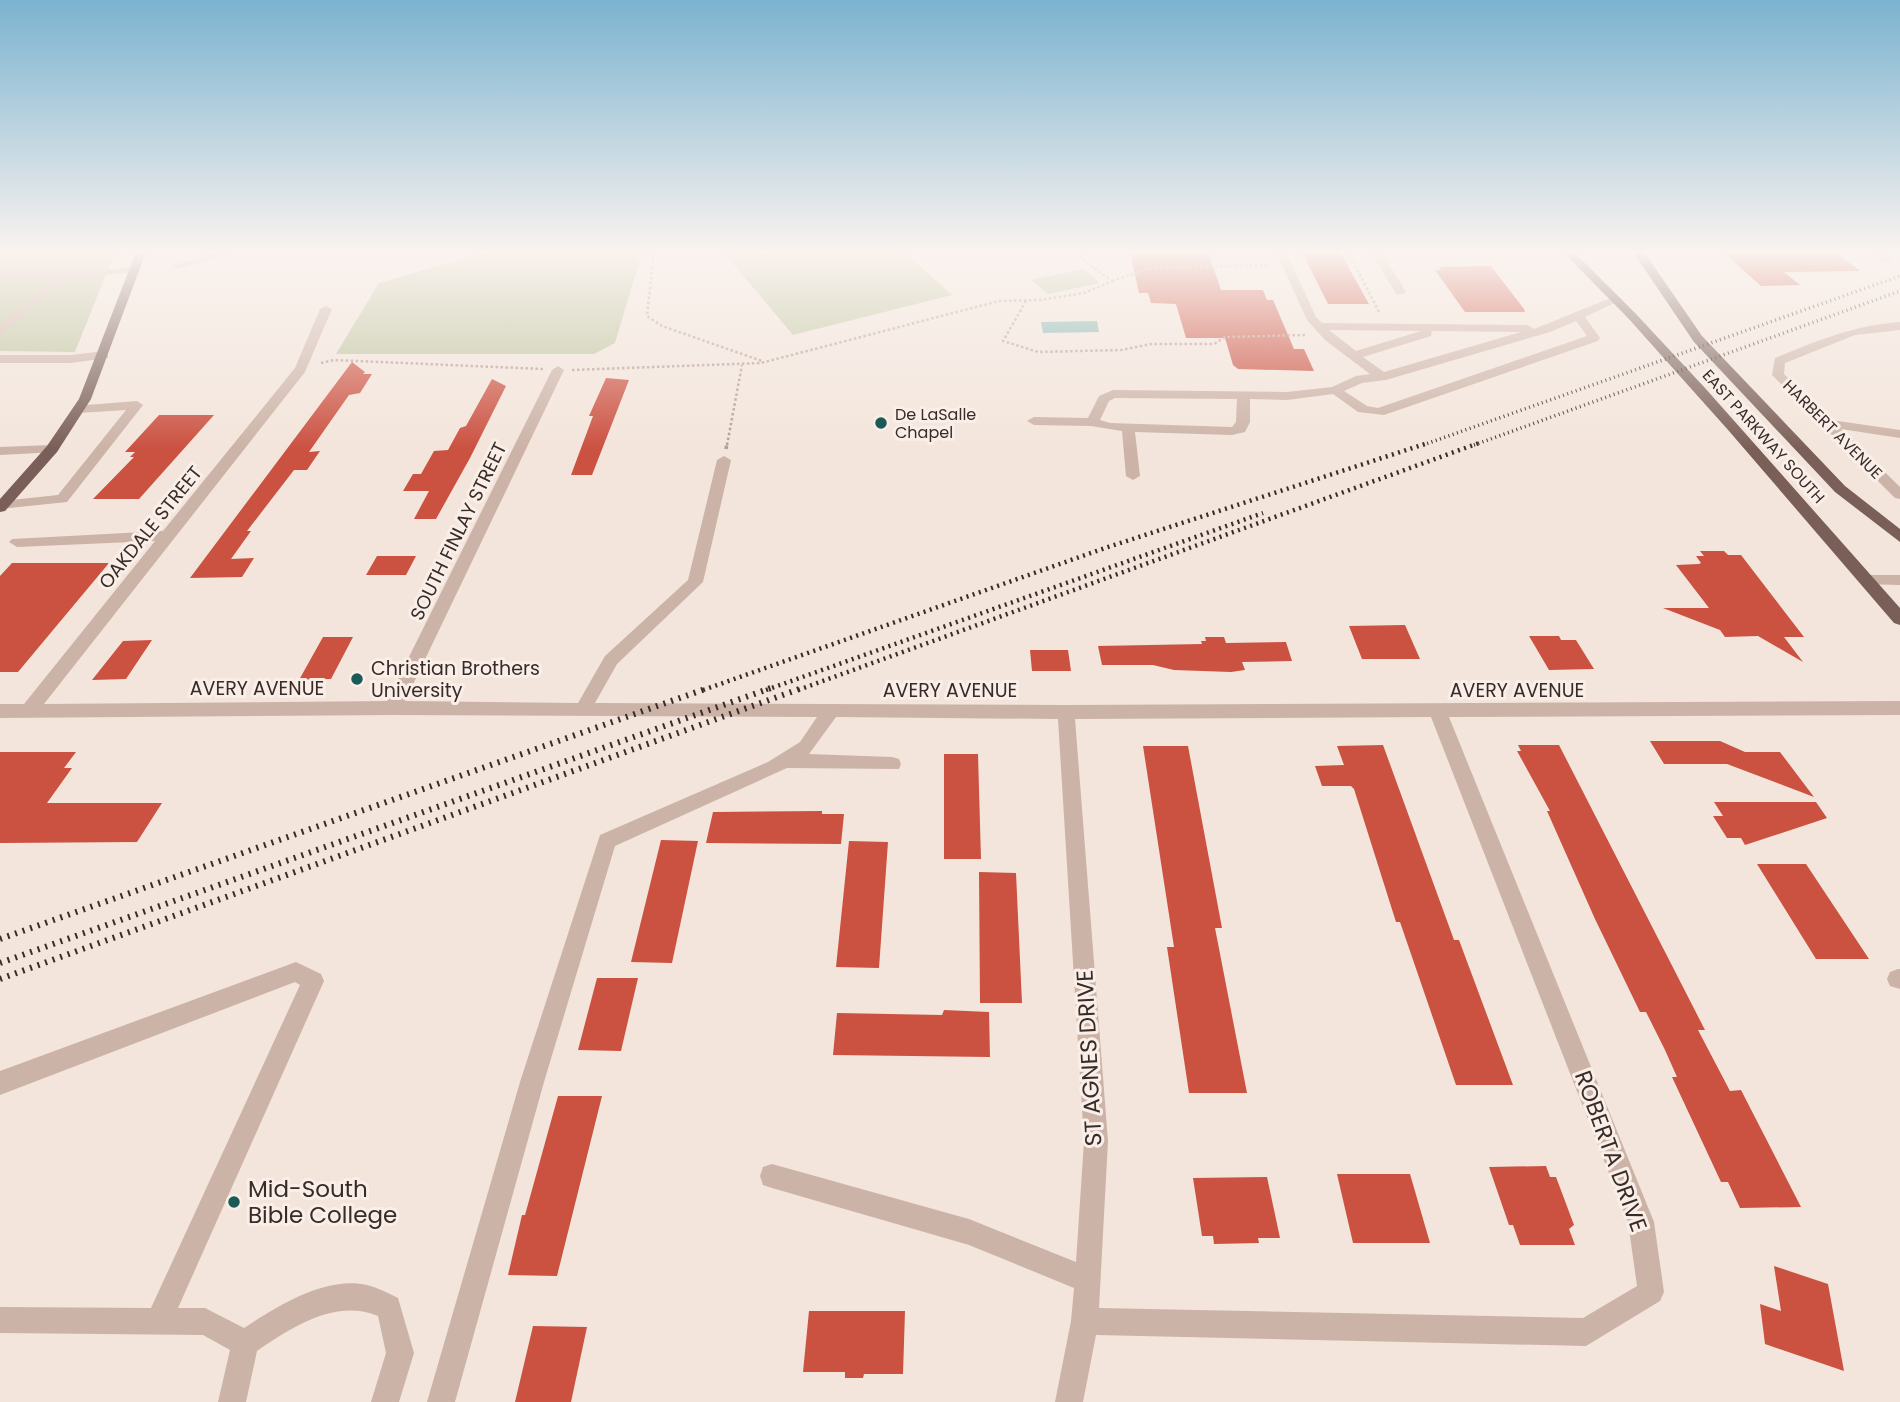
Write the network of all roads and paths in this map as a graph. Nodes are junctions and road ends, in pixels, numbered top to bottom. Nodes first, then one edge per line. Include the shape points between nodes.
1 (15, 317) edge
2 (117, 317) edge
3 (322, 317) edge
4 (649, 317) edge
5 (936, 317) edge
6 (1017, 317) edge
7 (1313, 317) edge
8 (1382, 317) edge
9 (1574, 317) edge
10 (1579, 317) edge
11 (1632, 317) edge
12 (1683, 317) edge
13 (1370, 318) dead end
14 (1315, 322) junction
15 (1900, 326) edge
16 (1444, 327) junction
17 (1546, 329) junction
18 (0, 331) edge
19 (104, 355) junction
20 (1354, 356) junction
21 (0, 359) edge
22 (765, 362) junction
23 (743, 365) junction
24 (301, 369) junction
25 (558, 370) junction
26 (1382, 376) junction
27 (1335, 390) junction
28 (1244, 396) junction
29 (79, 409) junction
30 (1034, 421) dead end
31 (1092, 422) junction
32 (1826, 424) junction
33 (1128, 428) junction
34 (1900, 434) edge
35 (52, 449) junction
36 (0, 450) edge
37 (724, 460) joint
38 (1133, 476) dead end
39 (1900, 495) edge
40 (1, 506) edge
41 (167, 536) junction
42 (1900, 537) edge
43 (17, 542) dead end
44 (1867, 580) junction
45 (1900, 580) edge
46 (1900, 619) edge
47 (393, 708) junction
48 (1900, 708) edge
49 (583, 709) junction
50 (29, 710) junction
51 (831, 710) junction
52 (0, 711) edge
53 (1438, 711) junction
54 (1066, 712) junction
55 (785, 761) junction
56 (892, 764) dead end
57 (0, 1083) edge
58 (772, 1176) dead end
59 (1087, 1280) junction
60 (0, 1320) edge
61 (1085, 1321) junction
62 (158, 1322) junction
63 (244, 1343) junction
64 (232, 1402) edge
65 (385, 1402) edge
66 (441, 1402) edge
67 (1069, 1402) edge

1 - 18 street
2 - 19 main road
3 - 24 street, OAKDALE STREET
4 - 22 path
5 - 22 path
6 - 14 path via 1003,341 1038,352 1308,335
7 - 14 street
8 - 13 path
9 - 17 street
10 - 27 street via 1594,338 1379,412 1363,409
11 - 44 main road, EAST PARKWAY SOUTH
12 - 42 main road, EAST PARKWAY SOUTH via 1698,339 1840,489
14 - 16 street
14 - 20 street
15 - 32 street, HARBERT AVENUE via 1847,332 1779,361 1778,374
16 - 17 street
16 - 20 street
17 - 26 street
19 - 21 street
19 - 29 main road
20 - 26 street
22 - 23 path
23 - 25 path
23 - 37 path
24 - 25 path via 334,360
24 - 41 street, OAKDALE STREET
25 - 47 street, SOUTH FINLAY STREET
26 - 27 street
27 - 28 street
28 - 31 street via 1113,394 1104,399
28 - 33 street via 1240,429
29 - 35 main road
29 - 40 street via 137,405 62,499
30 - 31 street
31 - 33 street
32 - 34 street
32 - 39 street, HARBERT AVENUE
33 - 38 street
35 - 36 street
35 - 40 main road
37 - 49 street via 695,582 611,660
41 - 43 street
41 - 50 street, OAKDALE STREET
44 - 45 street
44 - 46 main road, EAST PARKWAY SOUTH
47 - 49 street, AVERY AVENUE
47 - 50 street, AVERY AVENUE
48 - 53 street, AVERY AVENUE
49 - 51 street, AVERY AVENUE
50 - 52 street, AVERY AVENUE
51 - 54 street, AVERY AVENUE
51 - 55 street via 806,747
53 - 54 street, AVERY AVENUE
53 - 61 street, ROBERTA DRIVE via 1641,1222 1651,1292 1587,1332
54 - 59 street, ST AGNES DRIVE via 1096,1141
55 - 56 street
55 - 66 street via 607,841 532,1082
57 - 62 street via 296,972 313,981
58 - 59 street via 969,1232
59 - 61 street, ST AGNES DRIVE
60 - 62 street
61 - 67 street, ST AGNES DRIVE
62 - 63 street via 205,1322
63 - 64 street
63 - 65 street via 284,1318 325,1302 361,1297 389,1307 400,1353

